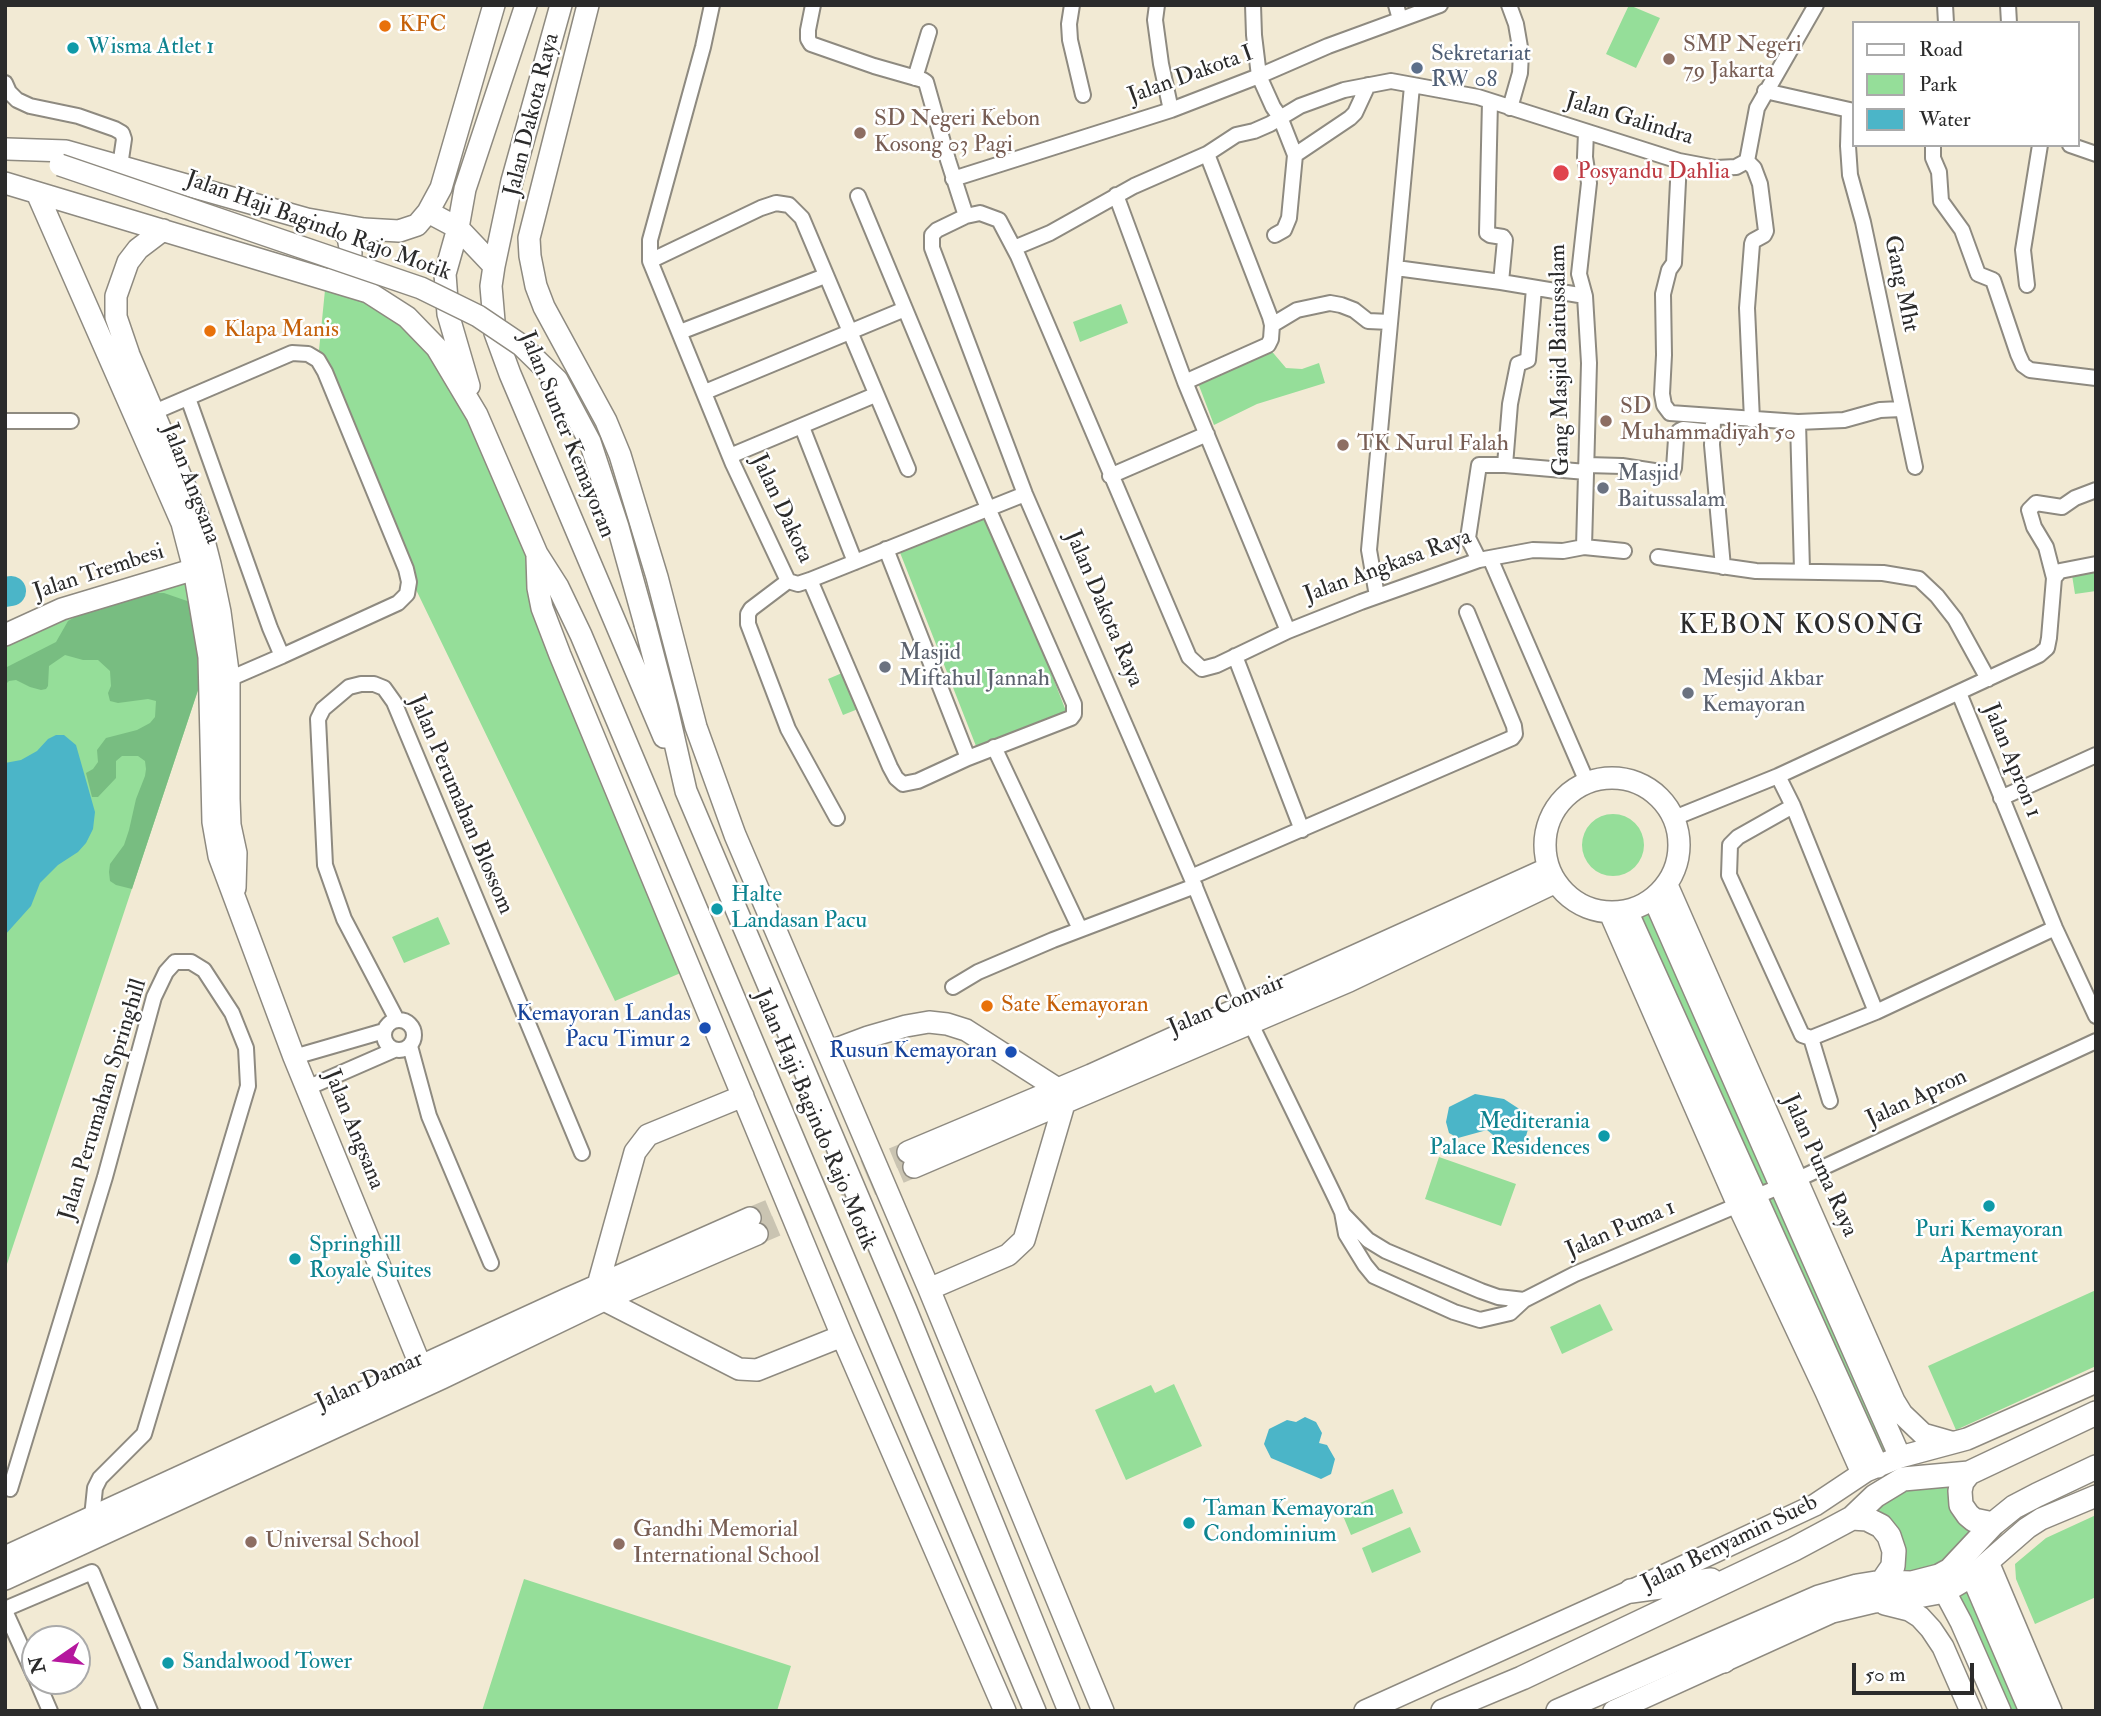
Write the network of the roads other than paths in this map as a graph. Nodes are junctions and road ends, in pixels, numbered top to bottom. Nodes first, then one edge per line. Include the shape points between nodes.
1 (494, 5) edge
2 (526, 5) edge
3 (561, 5) edge
4 (587, 5) edge
5 (712, 5) edge
6 (813, 5) edge
7 (1072, 5) edge
8 (1157, 5) edge
9 (1253, 5) edge
10 (1440, 5) edge
11 (1509, 5) edge
12 (1816, 5) edge
13 (1398, 12) edge
14 (929, 32) dead end
15 (517, 33) junction
16 (551, 41) junction
17 (1259, 76) junction
18 (915, 78) junction
19 (5, 83) edge
20 (1368, 85) junction
21 (1412, 86) junction
22 (1765, 92) junction
23 (1083, 94) dead end
24 (1490, 101) junction
25 (1510, 108) junction
26 (1171, 110) junction
27 (1852, 111) edge
28 (1280, 117) junction
29 (485, 128) junction
30 (1586, 132) junction
31 (454, 142) junction
32 (1933, 147) edge
33 (2040, 147) edge
34 (2076, 147) edge
35 (6, 149) edge
36 (2096, 154) edge
37 (1207, 155) junction
38 (1295, 155) junction
39 (1679, 161) junction
40 (1747, 161) junction
41 (120, 166) junction
42 (953, 179) junction
43 (5, 183) edge
44 (37, 193) junction
45 (1116, 195) junction
46 (858, 196) dead end
47 (428, 212) junction
48 (966, 216) junction
49 (338, 226) junction
50 (458, 228) junction
51 (163, 230) junction
52 (1275, 235) dead end
53 (528, 238) joint
54 (1014, 248) junction
55 (650, 261) junction
56 (494, 266) junction
57 (1396, 268) junction
58 (825, 276) junction
59 (326, 280) junction
60 (1501, 282) junction
61 (2027, 285) dead end
62 (1534, 288) junction
63 (1585, 296) junction
64 (905, 309) junction
65 (1390, 322) junction
66 (1272, 325) junction
67 (680, 332) junction
68 (849, 332) junction
69 (2096, 378) edge
70 (1185, 382) junction
71 (705, 392) junction
72 (875, 395) junction
73 (188, 398) junction
74 (1901, 409) junction
75 (152, 413) junction
76 (477, 415) junction
77 (1714, 416) junction
78 (1752, 420) junction
79 (5, 421) edge
80 (71, 421) dead end
81 (1798, 422) junction
82 (802, 427) junction
83 (1713, 432) junction
84 (1207, 434) junction
85 (730, 456) junction
86 (1505, 465) junction
87 (1915, 467) dead end
88 (1587, 468) junction
89 (908, 469) dead end
90 (1110, 475) junction
91 (2096, 490) edge
92 (1025, 494) junction
93 (988, 508) junction
94 (1584, 547) junction
95 (886, 549) junction
96 (1624, 551) dead end
97 (537, 554) junction
98 (1657, 557) dead end
99 (1485, 559) junction
100 (855, 562) junction
101 (2096, 564) edge
102 (202, 567) junction
103 (1723, 567) junction
104 (1802, 570) junction
105 (2054, 578) junction
106 (810, 580) junction
107 (788, 581) junction
108 (1377, 596) junction
109 (1467, 612) dead end
110 (1288, 631) junction
111 (5, 635) edge
112 (653, 653) junction
113 (282, 656) junction
114 (1235, 656) junction
115 (1988, 679) junction
116 (229, 680) junction
117 (1959, 693) junction
118 (696, 727) junction
119 (994, 747) junction
120 (2096, 755) edge
121 (968, 758) junction
122 (1778, 776) junction
123 (1587, 782) junction
124 (686, 790) junction
125 (2001, 798) junction
126 (1793, 806) junction
127 (837, 818) dead end
128 (1674, 818) junction
129 (1302, 830) junction
130 (1552, 875) junction
131 (1193, 881) junction
132 (1661, 892) junction
133 (234, 893) junction
134 (1619, 912) junction
135 (2055, 928) junction
136 (1080, 929) junction
137 (953, 987) dead end
138 (1876, 1012) junction
139 (1247, 1014) junction
140 (2096, 1016) edge
141 (397, 1020) junction
142 (384, 1031) junction
143 (1811, 1038) junction
144 (2096, 1041) edge
145 (410, 1046) junction
146 (394, 1050) junction
147 (828, 1052) junction
148 (294, 1057) junction
149 (307, 1088) junction
150 (743, 1096) junction
151 (1061, 1096) junction
152 (1830, 1101) dead end
153 (582, 1153) dead end
154 (911, 1160) tunnel mouth
155 (1789, 1183) junction
156 (1748, 1200) junction
157 (1342, 1212) junction
158 (753, 1226) tunnel mouth
159 (491, 1263) dead end
160 (929, 1289) junction
161 (601, 1293) junction
162 (1524, 1300) junction
163 (906, 1310) junction
164 (842, 1336) junction
165 (425, 1375) junction
166 (965, 1380) junction
167 (2096, 1382) edge
168 (2096, 1413) edge
169 (880, 1424) junction
170 (922, 1441) junction
171 (1951, 1441) junction
172 (1900, 1457) junction
173 (2096, 1467) edge
174 (1870, 1470) junction
175 (1969, 1473) junction
176 (10, 1489) dead end
177 (2096, 1496) edge
178 (140, 1506) junction
179 (1852, 1518) junction
180 (1993, 1524) junction
181 (82, 1529) junction
182 (5, 1557) edge
183 (1979, 1576) junction
184 (1732, 1577) junction
185 (5, 1579) edge
186 (1631, 1591) junction
187 (1878, 1592) junction
188 (1948, 1598) junction
189 (5, 1610) edge
190 (21, 1646) edge
191 (1676, 1658) junction
192 (1724, 1661) junction
193 (150, 1711) edge
194 (1005, 1711) edge
195 (1035, 1711) edge
196 (1069, 1711) edge
197 (1103, 1711) edge
198 (1364, 1711) edge
199 (1443, 1711) edge
200 (1558, 1711) edge
201 (1614, 1711) edge
202 (1971, 1711) edge
203 (2000, 1711) edge
204 (2030, 1711) edge
205 (2051, 1711) edge

1 - 31 main road
2 - 15 main road
3 - 16 main road, Jalan Sunter Kemayoran
4 - 53 main road, Jalan Dakota Raya
5 - 55 street, Jalan Dakota via 650,240
6 - 18 street via 808,30 811,44
7 - 23 street via 1070,40
8 - 26 street via 1155,20
9 - 17 street
10 - 13 street, Jalan Dakota I
11 - 25 street via 1521,52
12 - 22 street
13 - 17 street, Jalan Dakota I
14 - 18 street
15 - 16 main road
15 - 29 main road
16 - 56 main road, Jalan Sunter Kemayoran
17 - 26 street, Jalan Dakota I
17 - 28 street
18 - 42 street via 926,82
19 - 41 street via 17,100 30,106 116,129 124,139
20 - 21 street, Jalan Galindra via 1391,81
20 - 28 street, Jalan Galindra via 1343,90
20 - 38 street via 1350,118
21 - 24 street, Jalan Galindra
21 - 57 street
22 - 27 street
22 - 40 street via 1757,108
24 - 25 street, Jalan Galindra
24 - 60 street via 1487,233 1505,240
25 - 30 street, Jalan Galindra
26 - 42 street, Jalan Dakota I
27 - 74 street, Gang Mht via 1847,146 1850,175
28 - 37 street, Jalan Galindra via 1236,135
28 - 38 street
29 - 31 main road
29 - 50 main road
30 - 39 street, Jalan Galindra
30 - 63 street, Gang Masjid Baitussalam via 1589,183 1579,274
31 - 47 main road
32 - 69 street via 1941,201 1962,230 1978,274 1993,280 2024,365 2030,370
33 - 61 street via 2023,250
34 - 36 street
35 - 41 main road via 66,150
35 - 112 main road, Jalan Haji Bagindo Rajo Motik, bridge via 421,288 478,316 521,345 557,380 590,442
37 - 45 street, Jalan Galindra
37 - 66 street
38 - 52 street via 1289,218 1284,230
39 - 40 street, Jalan Galindra via 1716,168
39 - 77 street via 1674,263 1663,294 1662,394 1664,405 1674,414
40 - 78 street via 1760,184 1766,231 1752,244 1746,308
41 - 49 main road
42 - 48 street
43 - 44 main road, Jalan Haji Bagindo Rajo Motik
44 - 51 main road, Jalan Haji Bagindo Rajo Motik
44 - 102 main road, Jalan Angsana
45 - 54 street, Jalan Galindra
45 - 70 street
46 - 64 street
47 - 49 main road via 417,225 399,231
47 - 50 main road
48 - 54 street via 980,214 999,220
48 - 92 street, Jalan Dakota Raya via 937,230 930,242
49 - 59 main road via 348,237 351,253 340,274
50 - 56 main road
50 - 76 main road via 445,274 448,314
51 - 59 main road, Jalan Haji Bagindo Rajo Motik
51 - 75 main road, Jalan Angsana via 128,262 115,307 123,341
53 - 118 main road, Jalan Haji Bagindo Rajo Motik via 544,307 620,455
54 - 90 street
55 - 58 street via 776,203 789,205 802,218
55 - 67 street, Jalan Dakota
56 - 124 main road, Jalan Sunter Kemayoran via 495,334
57 - 60 street
57 - 65 street
58 - 67 street
58 - 68 street
59 - 76 main road, Jalan Haji Bagindo Rajo Motik via 368,292 407,317 437,348
60 - 62 street
62 - 63 street
62 - 86 street via 1528,360 1517,364
63 - 88 street, Gang Masjid Baitussalam
64 - 68 street
64 - 93 street
65 - 66 street via 1368,321 1354,310 1330,303 1297,310
65 - 108 street via 1369,550
66 - 70 street via 1268,345
67 - 71 street, Jalan Dakota
68 - 71 street
68 - 72 street
70 - 84 street
71 - 85 street, Jalan Dakota
72 - 82 street
72 - 89 street
73 - 75 street
73 - 113 street
73 - 113 street via 292,353 318,360 406,569 410,582 398,603
74 - 81 street via 1844,420
74 - 87 street, Gang Mht
75 - 102 main road, Jalan Angsana via 198,517
76 - 97 main road, Jalan Haji Bagindo Rajo Motik
77 - 78 street
77 - 83 street
78 - 81 street
79 - 80 street
81 - 104 street
82 - 85 street
82 - 100 street
83 - 88 street via 1679,431 1672,472 1622,466
83 - 103 street
84 - 90 street
84 - 110 street
85 - 107 street, Jalan Dakota
86 - 88 street
86 - 99 street via 1483,464 1477,469 1468,538
88 - 94 street, Gang Masjid Baitussalam
90 - 114 street, Jalan Angkasa Raya via 1189,657 1202,669
91 - 105 street via 2062,508 2036,503 2029,510
92 - 93 street, Jalan Dakota
92 - 131 street, Jalan Dakota Raya
93 - 95 street, Jalan Dakota
93 - 119 street via 1075,710 1071,718
94 - 96 street
94 - 99 street
95 - 100 street, Jalan Dakota
95 - 121 street
97 - 150 main road, Jalan Haji Bagindo Rajo Motik via 538,588 551,632
97 - 170 main road, Jalan Haji Bagindo Rajo Motik via 581,635
98 - 103 street
99 - 108 street, Jalan Angkasa Raya
99 - 123 street, Jalan Angkasa Raya
100 - 106 street, Jalan Dakota
101 - 105 street via 2060,571
102 - 111 main road, Jalan Trembesi via 62,609
102 - 116 main road, Jalan Angsana via 220,612
102 - 133 main road, Jalan Angsana via 213,827
103 - 104 street
104 - 115 street via 1919,579 1955,619
105 - 115 street via 2047,648
106 - 107 street, Jalan Dakota
106 - 121 street via 896,778 909,785
107 - 127 street via 751,609 748,624 788,729
108 - 110 street, Jalan Angkasa Raya
109 - 129 street via 1513,724 1512,738
110 - 114 street, Jalan Angkasa Raya
112 - 118 main road, Jalan Haji Bagindo Rajo Motik
112 - 124 main road, Jalan Haji Bagindo Rajo Motik
113 - 116 street
114 - 129 street
115 - 117 street
116 - 133 main road, Jalan Angsana
117 - 122 street, Jalan Apron 1
117 - 125 street, Jalan Apron 1
118 - 147 main road, Jalan Haji Bagindo Rajo Motik via 735,835
119 - 121 street
119 - 136 street
120 - 125 street
122 - 126 street
122 - 128 street, Jalan Apron 1
123 - 128 main road via 1616,778 1637,783 1656,794
123 - 130 main road via 1566,796 1551,817 1545,842
124 - 163 main road, Jalan Haji Bagindo Rajo Motik
125 - 135 street, Jalan Apron 1
126 - 138 street
126 - 143 street via 1730,845 1729,874 1799,1030
128 - 132 main road via 1679,853
129 - 131 street
130 - 134 main road via 1581,905
130 - 139 main road, Jalan Convair via 1349,981
131 - 136 street
131 - 139 street, Jalan Dakota Raya
132 - 134 main road via 1637,908
132 - 155 main road, Jalan Puma Raya
133 - 148 main road, Jalan Angsana
134 - 156 main road
135 - 138 street
135 - 140 street, Jalan Apron 1
136 - 137 street
138 - 143 street
139 - 151 main road, Jalan Convair
139 - 157 street, Jalan Puma 1
141 - 142 street
141 - 145 street via 411,1025 414,1040
141 - 153 street, Jalan Perumahan Blossom via 344,919 324,865 318,719 323,709 360,684 384,688 394,702
142 - 146 street via 386,1043
142 - 148 street
143 - 152 street
144 - 155 street, Jalan Apron
145 - 146 street
145 - 159 street via 429,1116
146 - 149 street
147 - 151 main road via 906,1026 947,1024 966,1030
147 - 160 main road, Jalan Haji Bagindo Rajo Motik
148 - 149 main road, Jalan Angsana
149 - 165 main road, Jalan Angsana
150 - 161 main road via 648,1135 635,1152
150 - 164 main road, Jalan Haji Bagindo Rajo Motik
151 - 154 main road, Jalan Convair
151 - 160 main road via 1024,1240 1008,1255
155 - 156 street, Jalan Apron
155 - 171 main road, Jalan Puma Raya via 1902,1415 1923,1434
155 - 172 main road, Jalan Puma Raya
156 - 162 street, Jalan Puma 1
156 - 174 main road
157 - 162 street, Jalan Puma 1 via 1368,1240 1386,1251 1481,1292
157 - 162 street, Jalan Puma 1 via 1346,1234 1374,1276 1480,1320 1510,1313
158 - 161 main road, Jalan Damar
160 - 166 main road, Jalan Haji Bagindo Rajo Motik
161 - 164 main road via 738,1369 757,1370
161 - 165 main road, Jalan Damar
163 - 166 main road
163 - 196 main road, Jalan Haji Bagindo Rajo Motik
164 - 169 main road, Jalan Haji Bagindo Rajo Motik
165 - 178 main road, Jalan Damar
166 - 197 main road, Jalan Haji Bagindo Rajo Motik
167 - 171 main road, Jalan Benyamin Sueb
168 - 175 main road, Jalan Benyamin Sueb
169 - 170 main road
169 - 194 main road, Jalan Haji Bagindo Rajo Motik
170 - 195 main road, Jalan Haji Bagindo Rajo Motik
171 - 172 main road, Jalan Benyamin Sueb
172 - 174 main road, Jalan Benyamin Sueb
173 - 180 main road via 2036,1494
174 - 186 main road, Jalan Benyamin Sueb via 1815,1505
175 - 179 main road, Jalan Benyamin Sueb via 1903,1479 1875,1496
175 - 180 main road via 1962,1482 1961,1505 1974,1520
176 - 181 street, Jalan Perumahan Springhill via 155,998 175,962 191,962 204,970 232,1013 246,1048 248,1086 144,1434 100,1478
177 - 183 main road via 2041,1518
178 - 181 main road, Jalan Damar
178 - 181 main road, Jalan Damar
179 - 184 main road, Jalan Benyamin Sueb
179 - 187 main road via 1867,1519 1889,1536 1893,1566
180 - 187 main road via 1950,1570
181 - 182 main road, Jalan Damar
181 - 185 main road, Jalan Damar
183 - 188 main road
183 - 204 main road
183 - 205 main road
184 - 186 main road
184 - 199 main road, Jalan Benyamin Sueb
186 - 198 main road, Jalan Benyamin Sueb
187 - 188 main road
187 - 191 main road via 1857,1586 1819,1597
187 - 192 main road
187 - 202 main road via 1931,1629
188 - 203 main road
189 - 190 street
189 - 193 street via 92,1572
191 - 192 main road
191 - 200 main road
192 - 201 main road

